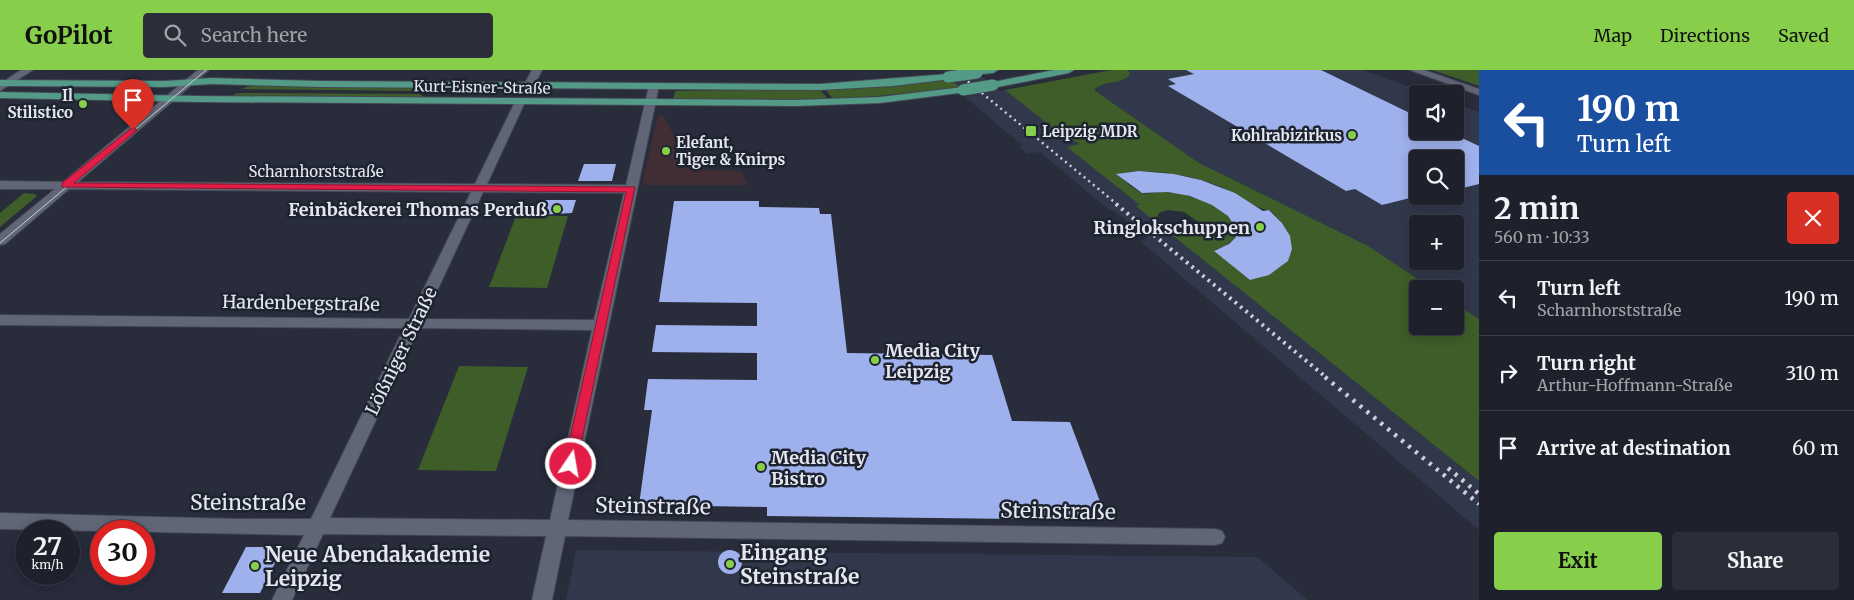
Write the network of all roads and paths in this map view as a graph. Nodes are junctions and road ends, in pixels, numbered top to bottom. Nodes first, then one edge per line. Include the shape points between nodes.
1 (28, 70) edge
2 (204, 70) edge
3 (537, 70) edge
4 (993, 70) edge
5 (1069, 70) edge
6 (1415, 70) edge
7 (190, 82) junction
8 (3, 85) edge
9 (529, 86) junction
10 (654, 86) junction
11 (1479, 92) edge
12 (0, 96) edge
13 (171, 98) junction
14 (520, 102) junction
15 (650, 103) junction
16 (0, 185) edge
17 (66, 185) junction
18 (480, 188) junction
19 (631, 189) junction
20 (0, 241) edge
21 (0, 320) edge
22 (414, 323) junction
23 (601, 325) junction
24 (0, 521) edge
25 (317, 526) junction
26 (558, 528) junction
27 (1215, 537) dead end
28 (282, 600) edge
29 (542, 600) edge

1 - 8 street
2 - 7 street
3 - 9 street
4 - 10 main road, Kurt-Eisner-Straße, bridge via 839,86
5 - 15 main road, Kurt-Eisner-Straße, bridge via 963,90 834,102
6 - 11 street
7 - 8 main road, Kurt-Eisner-Straße
7 - 9 main road, Kurt-Eisner-Straße
7 - 13 street
9 - 10 main road, Kurt-Eisner-Straße
10 - 15 street
12 - 13 main road, Kurt-Eisner-Straße
13 - 14 main road, Kurt-Eisner-Straße
13 - 17 street
14 - 15 main road, Kurt-Eisner-Straße
14 - 18 street, Lößniger Straße
15 - 19 street
16 - 17 street, Scharnhorststraße
17 - 18 street, Scharnhorststraße
17 - 20 street
18 - 19 street, Scharnhorststraße
18 - 22 street, Lößniger Straße
19 - 23 street
21 - 22 street, Hardenbergstraße
22 - 23 street, Hardenbergstraße
22 - 25 street, Lößniger Straße
23 - 26 street
24 - 25 street, Steinstraße
25 - 26 street, Steinstraße
25 - 28 street, Lößniger Straße
26 - 27 street, Steinstraße
26 - 29 street

